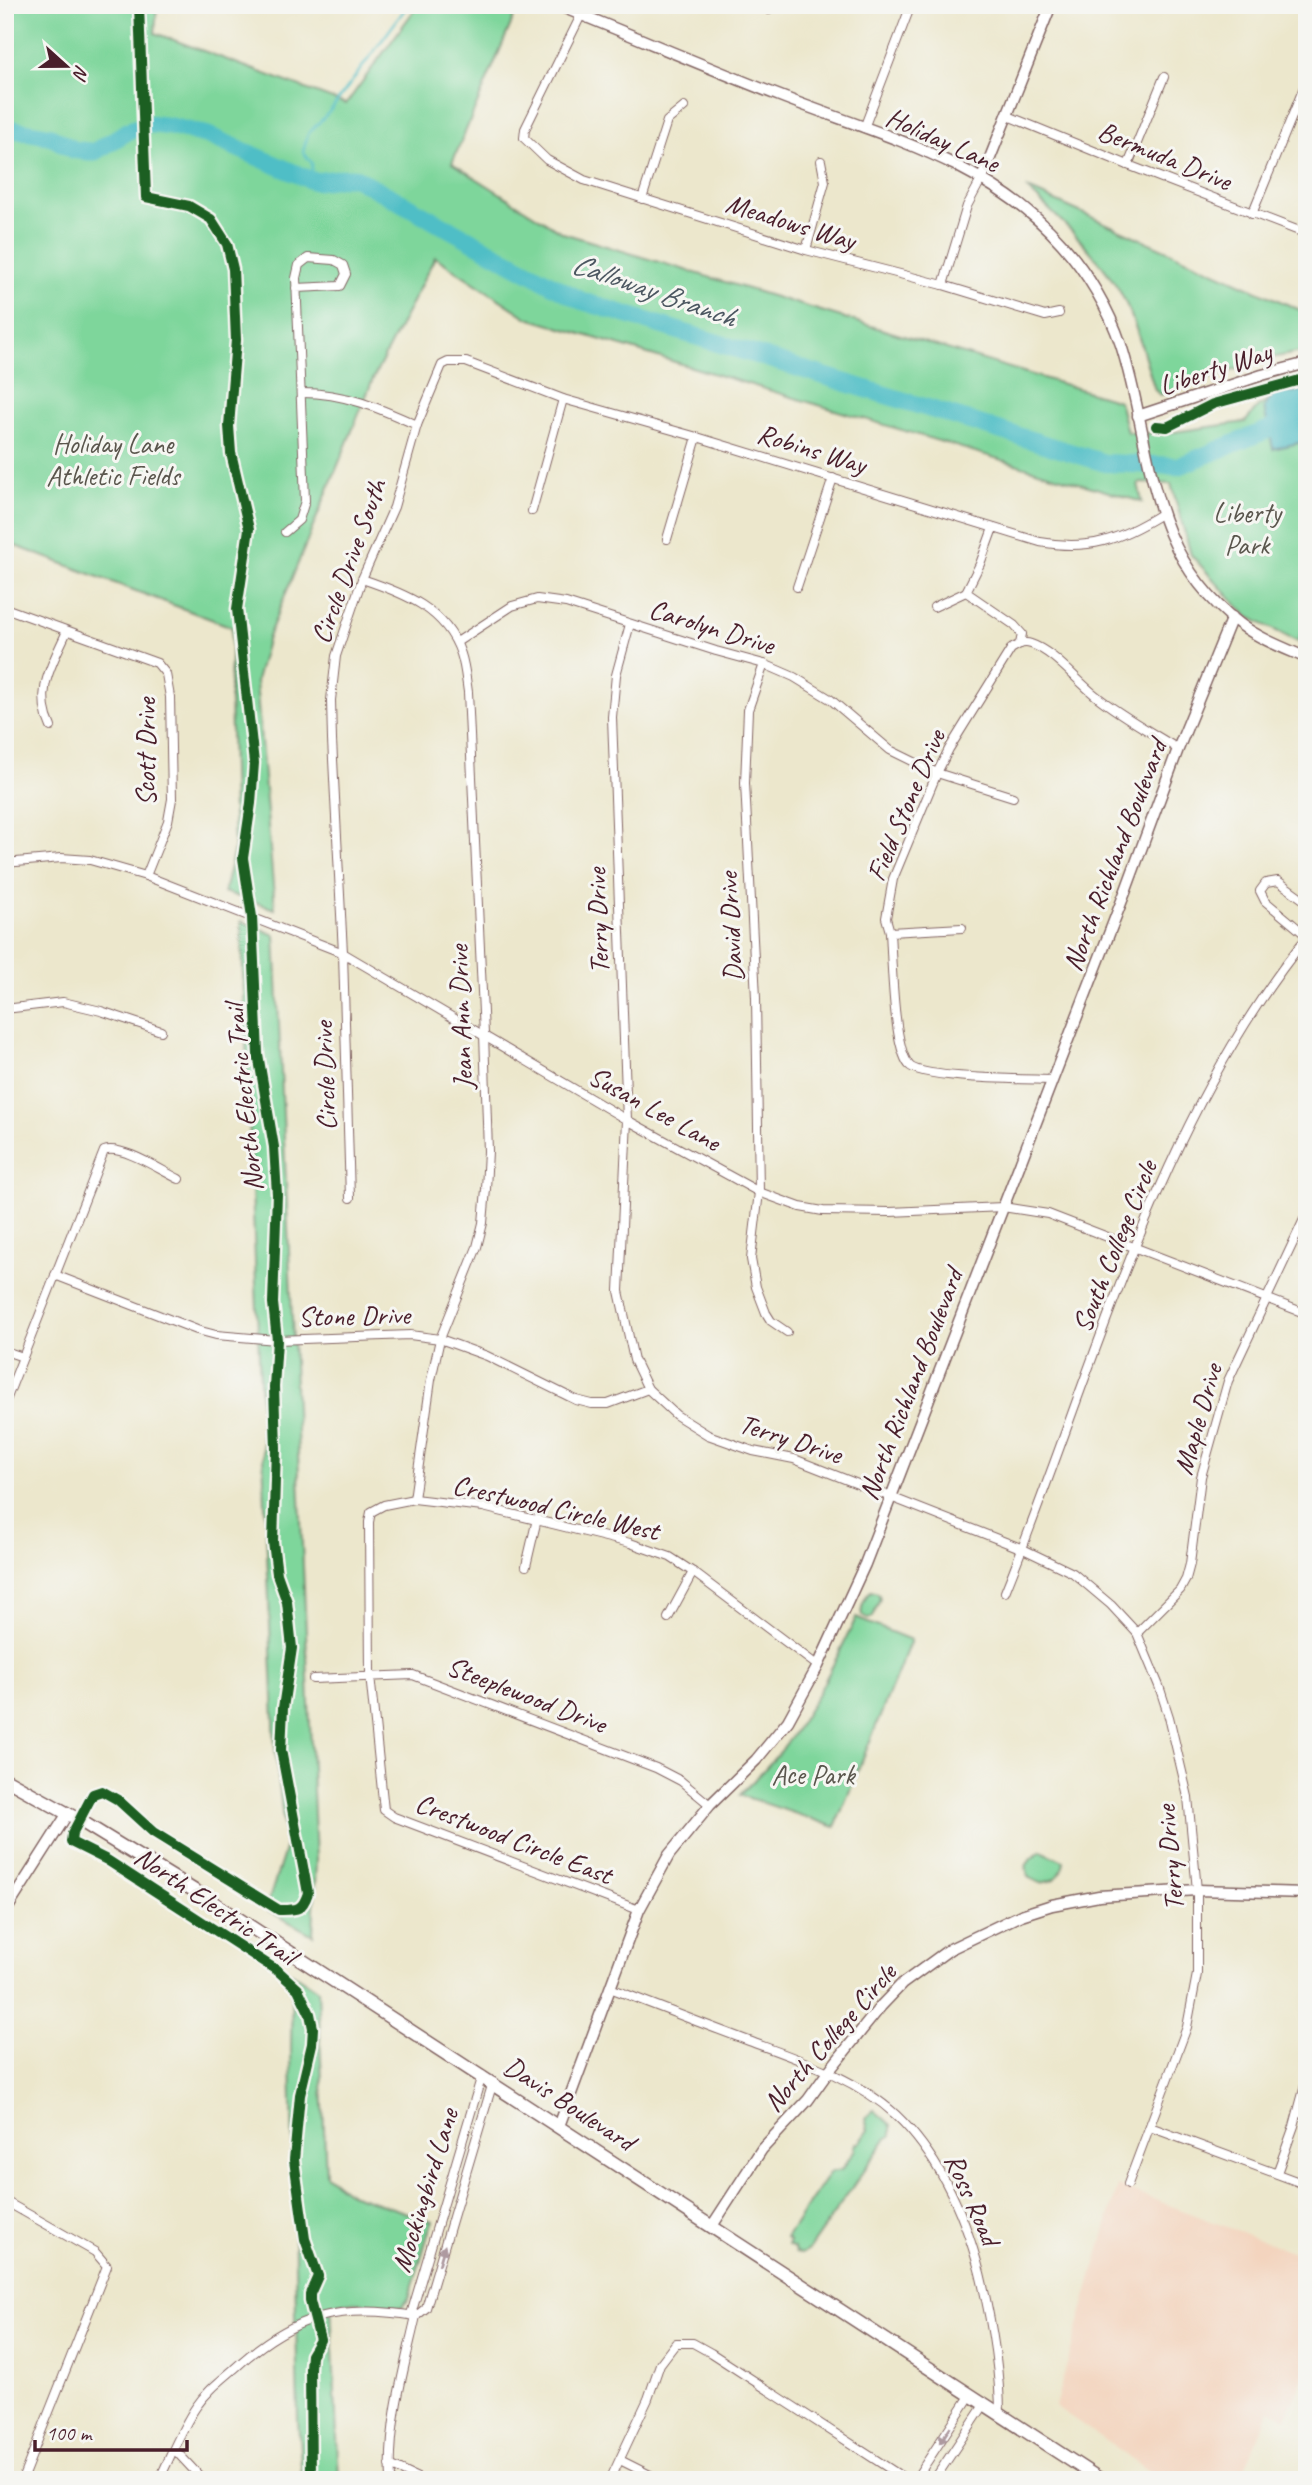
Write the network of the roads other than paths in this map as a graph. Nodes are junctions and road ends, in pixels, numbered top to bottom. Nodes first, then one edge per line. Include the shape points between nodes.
1 (557, 5) edge
2 (911, 5) edge
3 (1051, 5) edge
4 (584, 10) edge
5 (1164, 77) dead end
6 (1307, 80) edge
7 (684, 107) dead end
8 (1008, 116) junction
9 (864, 128) junction
10 (821, 161) dead end
11 (1128, 165) junction
12 (982, 178) junction
13 (642, 199) junction
14 (1252, 214) junction
15 (1307, 233) edge
16 (806, 250) junction
17 (943, 285) junction
18 (296, 288) junction
19 (1059, 313) dead end
20 (449, 362) joint
21 (1307, 363) edge
22 (302, 393) junction
23 (563, 399) junction
24 (1138, 416) junction
25 (417, 425) junction
26 (697, 437) junction
27 (833, 478) junction
28 (532, 510) dead end
29 (1161, 514) junction
30 (993, 528) junction
31 (285, 532) dead end
32 (667, 538) dead end
33 (362, 579) junction
34 (797, 587) dead end
35 (967, 592) junction
36 (934, 607) dead end
37 (5, 608) edge
38 (1232, 617) junction
39 (630, 624) junction
40 (66, 631) junction
41 (457, 642) junction
42 (1020, 644) junction
43 (1307, 658) edge
44 (764, 664) junction
45 (51, 727) dead end
46 (1178, 750) junction
47 (937, 773) junction
48 (1013, 797) dead end
49 (5, 863) edge
50 (146, 876) junction
51 (1307, 902) edge
52 (962, 928) dead end
53 (890, 932) junction
54 (1307, 937) edge
55 (343, 953) junction
56 (5, 1009) edge
57 (161, 1031) dead end
58 (484, 1034) junction
59 (1052, 1080) junction
60 (627, 1120) junction
61 (179, 1179) dead end
62 (759, 1192) junction
63 (350, 1198) dead end
64 (1003, 1207) junction
65 (1307, 1213) edge
66 (1135, 1248) junction
67 (55, 1275) junction
68 (1265, 1298) junction
69 (1307, 1314) edge
70 (787, 1332) dead end
71 (440, 1339) junction
72 (5, 1351) edge
73 (23, 1357) junction
74 (648, 1389) junction
75 (5, 1403) edge
76 (890, 1496) junction
77 (414, 1499) junction
78 (537, 1519) junction
79 (1023, 1549) junction
80 (526, 1566) dead end
81 (693, 1572) junction
82 (1005, 1592) dead end
83 (668, 1618) dead end
84 (1137, 1633) junction
85 (818, 1666) junction
86 (370, 1675) junction
87 (313, 1679) dead end
88 (5, 1779) edge
89 (710, 1805) junction
90 (68, 1814) junction
91 (1197, 1890) junction
92 (1307, 1893) edge
93 (639, 1910) junction
94 (5, 1912) edge
95 (610, 1988) junction
96 (828, 2072) junction
97 (1307, 2078) edge
98 (487, 2079) junction
99 (559, 2126) junction
100 (1150, 2127) junction
101 (1277, 2174) junction
102 (1128, 2185) dead end
103 (1307, 2185) edge
104 (5, 2201) edge
105 (712, 2226) junction
106 (416, 2316) junction
107 (970, 2396) junction
108 (984, 2404) junction
109 (1000, 2415) junction
110 (174, 2449) junction
111 (620, 2460) junction
112 (390, 2465) junction
113 (919, 2474) junction
114 (22, 2480) edge
115 (159, 2480) edge
116 (203, 2480) edge
117 (391, 2480) edge
118 (422, 2480) edge
119 (610, 2480) edge
120 (660, 2480) edge
121 (908, 2480) edge
122 (933, 2480) edge
123 (1101, 2480) edge

1 - 4 street, Holiday Lane
2 - 9 street
3 - 8 street
4 - 9 street, Holiday Lane
4 - 13 street, Meadows Way via 524,138 567,172
5 - 11 street
6 - 14 street
7 - 13 street via 667,121
8 - 11 street, Bermuda Drive
8 - 12 street
9 - 12 street, Holiday Lane
10 - 16 street via 825,182
11 - 14 street, Bermuda Drive
12 - 17 street via 967,206
12 - 24 street, Holiday Lane via 1047,227 1090,281 1120,342
13 - 16 street, Meadows Way
14 - 15 street, Bermuda Drive
16 - 17 street, Meadows Way
17 - 19 street, Meadows Way via 1045,316
18 - 18 street via 340,286 346,274 343,265 307,258 299,265
18 - 22 street
20 - 23 street, Robins Way via 466,362
20 - 25 street, Circle Drive South via 442,366
21 - 24 street, Liberty Way
22 - 25 street via 335,394
22 - 31 street via 305,501 299,520
23 - 26 street, Robins Way
23 - 28 street
24 - 29 street, Holiday Lane
25 - 33 street, Circle Drive South via 394,507
26 - 27 street, Robins Way
26 - 32 street
27 - 30 street, Robins Way
27 - 34 street
29 - 30 street, Robins Way via 1120,537 1083,545 1040,542
29 - 38 street, Holiday Lane via 1191,574
30 - 35 street
33 - 41 street, Jean Ann Drive via 398,591 427,608
33 - 55 street, Circle Drive South via 336,656 331,700
35 - 36 street
35 - 42 street via 1014,625 1022,634
37 - 40 street, Scott Drive
38 - 43 street, Holiday Lane via 1259,636
38 - 46 street, North Richland Boulevard
39 - 41 street, Carolyn Drive via 566,603 537,599 512,606
39 - 44 street, Carolyn Drive
39 - 60 street, Terry Drive via 616,675 612,717
40 - 45 street via 42,699
40 - 50 street, Scott Drive via 157,663 166,674 172,799
41 - 58 street, Jean Ann Drive via 468,692
42 - 46 street via 1026,642 1045,651 1098,698
42 - 47 street, Field Stone Drive via 1011,649
44 - 47 street, Carolyn Drive via 830,699 890,750
44 - 62 street, David Drive via 748,710 745,783 756,998
46 - 59 street, North Richland Boulevard
47 - 48 street, Carolyn Drive
47 - 53 street, Field Stone Drive via 893,879 887,918
49 - 50 street, Susan Lee Lane via 90,860
50 - 55 street, Susan Lee Lane
51 - 54 street via 1278,881 1266,883 1260,891 1265,901
52 - 53 street
53 - 59 street, Field Stone Drive via 897,1021 908,1064 943,1075
54 - 66 street, South College Circle via 1240,1031 1216,1074
55 - 58 street, Susan Lee Lane
55 - 63 street, Circle Drive
56 - 57 street via 63,1002
58 - 60 street, Susan Lee Lane
58 - 71 street, Jean Ann Drive via 488,1151 483,1223
59 - 64 street, North Richland Boulevard
60 - 62 street, Susan Lee Lane
60 - 74 street, Terry Drive via 620,1291 634,1360
61 - 67 street via 122,1151 104,1151
62 - 64 street, Susan Lee Lane via 800,1208 823,1211
62 - 70 street, David Drive via 751,1259 756,1287 771,1321
64 - 66 street, Susan Lee Lane via 1048,1214
64 - 76 street, North Richland Boulevard
65 - 68 street, Maple Drive
66 - 68 street, Susan Lee Lane
66 - 79 street, South College Circle
67 - 71 street, Stone Drive via 216,1335 277,1340 385,1334
67 - 73 street
68 - 69 street, Susan Lee Lane
68 - 84 street, Maple Drive via 1221,1405 1201,1477 1186,1579
71 - 74 street, Stone Drive via 592,1404 608,1405
71 - 77 street, Jean Ann Drive
72 - 73 street
73 - 75 street
74 - 76 street, Terry Drive via 676,1415 708,1435 794,1459
76 - 79 street, Terry Drive
76 - 85 street, North Richland Boulevard
77 - 78 street, Crestwood Circle West
77 - 86 street, Crestwood Circle West via 371,1512
78 - 80 street
78 - 81 street, Crestwood Circle West via 630,1543
79 - 82 street, South College Circle
79 - 84 street, Terry Drive via 1073,1573
81 - 83 street
81 - 85 street, Crestwood Circle West
84 - 91 street, Terry Drive via 1169,1717 1180,1762
85 - 89 street, North Richland Boulevard via 788,1721
86 - 87 street, Steeplewood Drive
86 - 89 street, Steeplewood Drive via 413,1675 473,1696 656,1768
86 - 93 street, Crestwood Circle East via 384,1810
88 - 90 main road, Davis Boulevard
89 - 93 street, North Richland Boulevard via 668,1855
90 - 94 street
90 - 98 main road, Davis Boulevard
91 - 92 street, North College Circle
91 - 96 street, North College Circle via 1099,1896 1052,1905 993,1927 950,1949 902,1984
91 - 100 street, Terry Drive via 1196,1987 1187,2027
93 - 95 street, North Richland Boulevard
95 - 96 street, Ross Road
95 - 99 street, North Richland Boulevard
96 - 105 street, North College Circle via 762,2149
96 - 109 street, Ross Road via 895,2115 944,2177 970,2235 985,2294
97 - 101 street
98 - 99 main road, Davis Boulevard
106 -> 98 street, Mockingbird Lane via 426,2308
98 - 106 street, Mockingbird Lane via 412,2311
99 - 105 main road, Davis Boulevard
100 - 101 street
100 - 102 street, Terry Drive
101 - 103 street
104 - 114 street via 95,2252 107,2266
105 - 107 main road, Davis Boulevard
106 - 110 street via 380,2310 327,2314 278,2333 209,2392
106 - 112 street, Mockingbird Lane
107 - 108 main road, Davis Boulevard
107 -> 113 street
108 - 109 main road, Davis Boulevard
108 - 122 street
109 - 123 main road, Davis Boulevard
110 - 115 street
110 - 116 street
111 - 119 street
111 - 120 street
111 - 121 street via 660,2364 676,2343 693,2343
112 - 117 street, Mockingbird Lane
112 - 118 street
113 - 121 street
113 - 122 street

